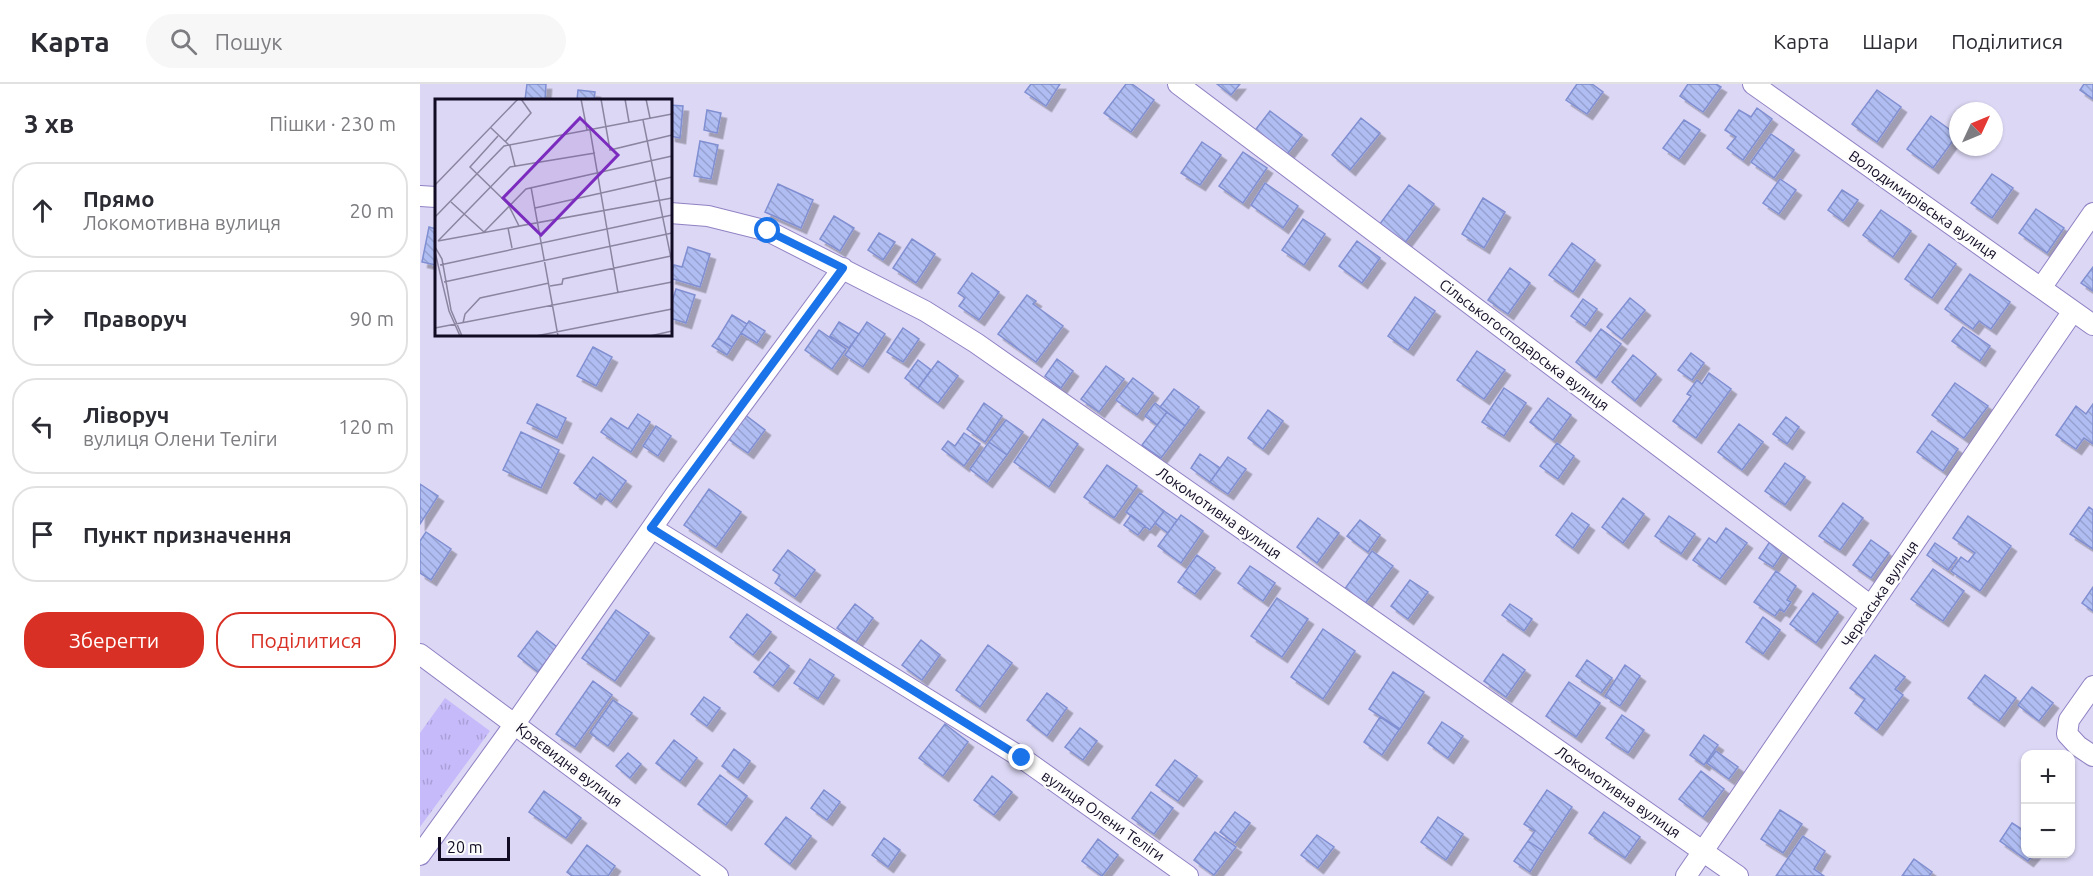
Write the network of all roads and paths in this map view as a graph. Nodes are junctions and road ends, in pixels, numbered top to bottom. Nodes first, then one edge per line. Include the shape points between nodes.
1 (1178, 84) edge
2 (1753, 84) edge
3 (420, 196) edge
4 (435, 197) edge
5 (672, 213) edge
6 (2093, 213) edge
7 (843, 268) junction
8 (2041, 288) junction
9 (2073, 311) junction
10 (2093, 325) edge
11 (651, 528) junction
12 (1871, 606) junction
13 (420, 654) edge
14 (2093, 686) edge
15 (514, 725) junction
16 (2093, 756) edge
17 (1703, 852) junction
18 (420, 855) edge
19 (718, 876) edge
20 (1188, 876) edge
21 (1686, 876) edge
22 (1738, 876) edge

1 - 12 street, Сільськогосподарська вулиця
2 - 8 street, Володимирівська вулиця
3 - 4 street
5 - 7 street, Локомотивна вулиця via 708,216 768,231
6 - 8 street
7 - 11 street
7 - 17 street, Локомотивна вулиця via 925,311 975,343
8 - 9 street, Володимирівська вулиця
9 - 10 street, Володимирівська вулиця
9 - 12 street, Черкаська вулиця
11 - 15 street
11 - 20 street, вулиця Олени Теліги via 1022,758
12 - 17 street, Черкаська вулиця
13 - 15 street, Краєвидна вулиця
14 - 16 street via 2069,720 2067,734
15 - 18 street
15 - 19 street, Краєвидна вулиця
17 - 21 street, Черкаська вулиця
17 - 22 street, Локомотивна вулиця

